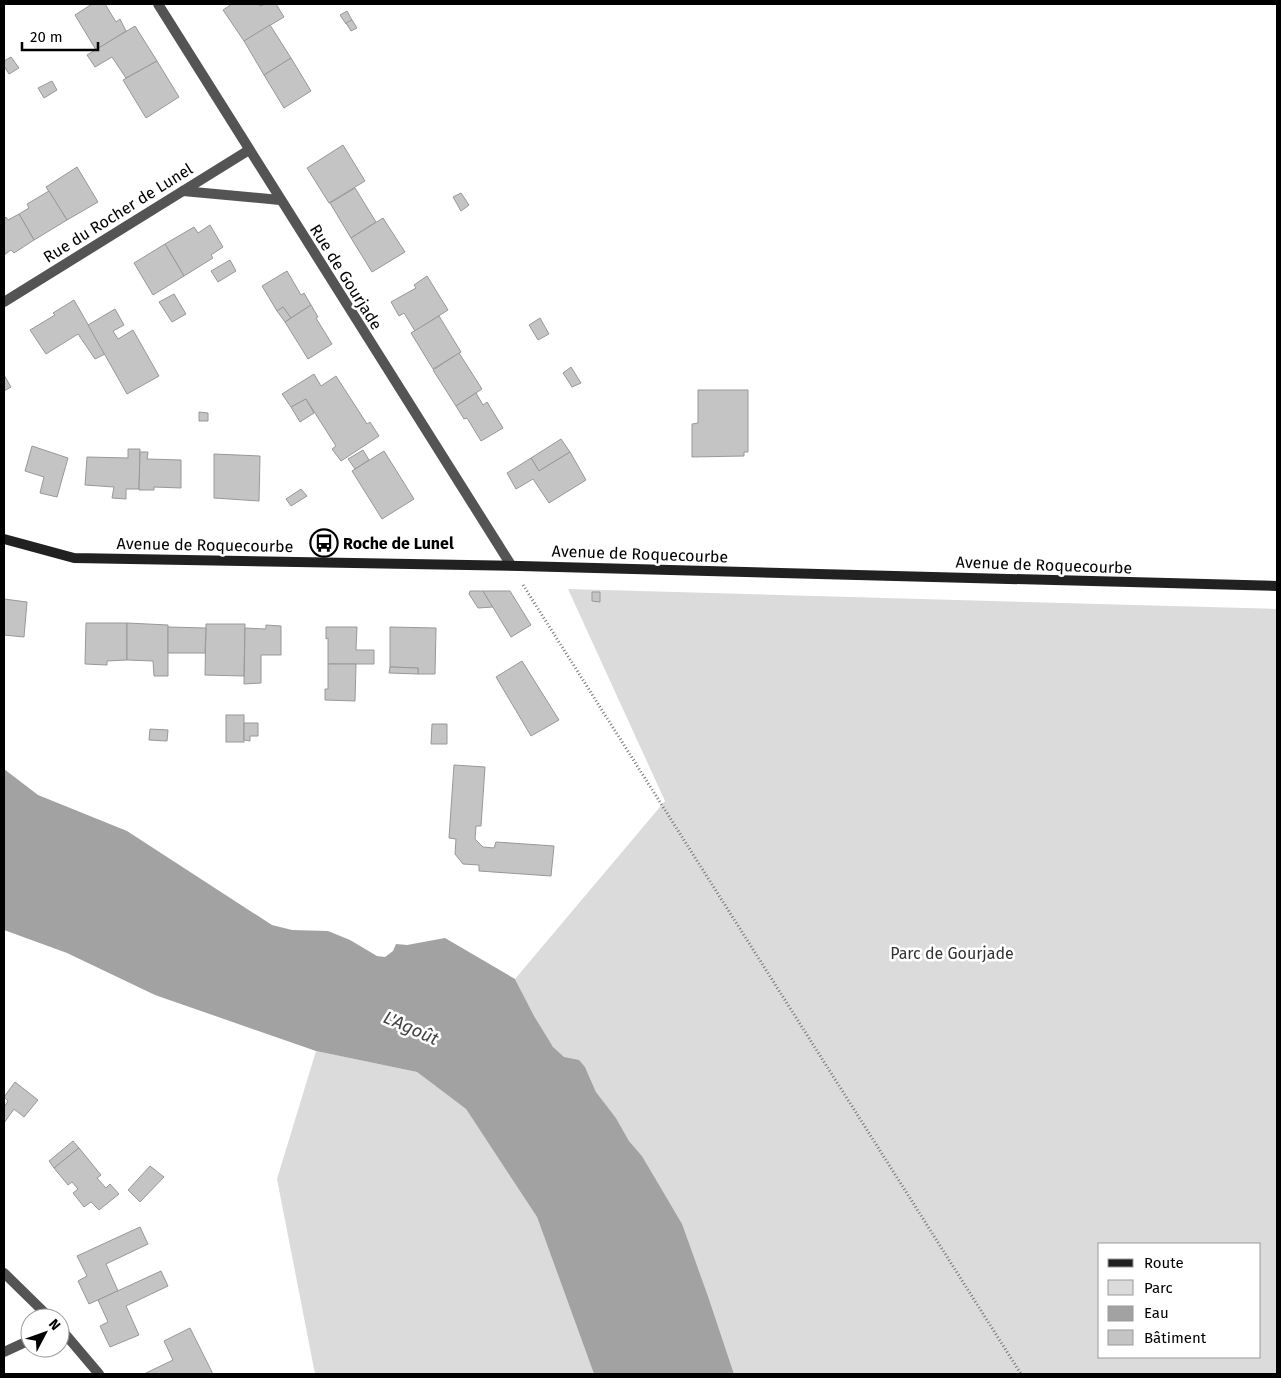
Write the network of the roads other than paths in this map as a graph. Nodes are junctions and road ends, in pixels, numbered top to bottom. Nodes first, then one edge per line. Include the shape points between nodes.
1 (158, 4) edge
2 (249, 150) junction
3 (182, 191) junction
4 (280, 200) junction
5 (4, 302) edge
6 (4, 539) edge
7 (511, 565) junction
8 (1277, 586) edge
9 (4, 1273) edge
10 (40, 1308) edge
11 (70, 1340) edge
12 (20, 1345) edge
13 (4, 1352) edge
14 (99, 1374) edge

1 - 2 street, Rue de Gourjade
2 - 3 street, Rue du Rocher de Lunel
2 - 4 street, Rue de Gourjade
3 - 4 street
3 - 5 street, Rue du Rocher de Lunel
4 - 7 street, Rue de Gourjade
6 - 7 main road, Avenue de Roquecourbe via 74,558
7 - 8 main road, Avenue de Roquecourbe
9 - 10 street
11 - 14 street
12 - 13 street

